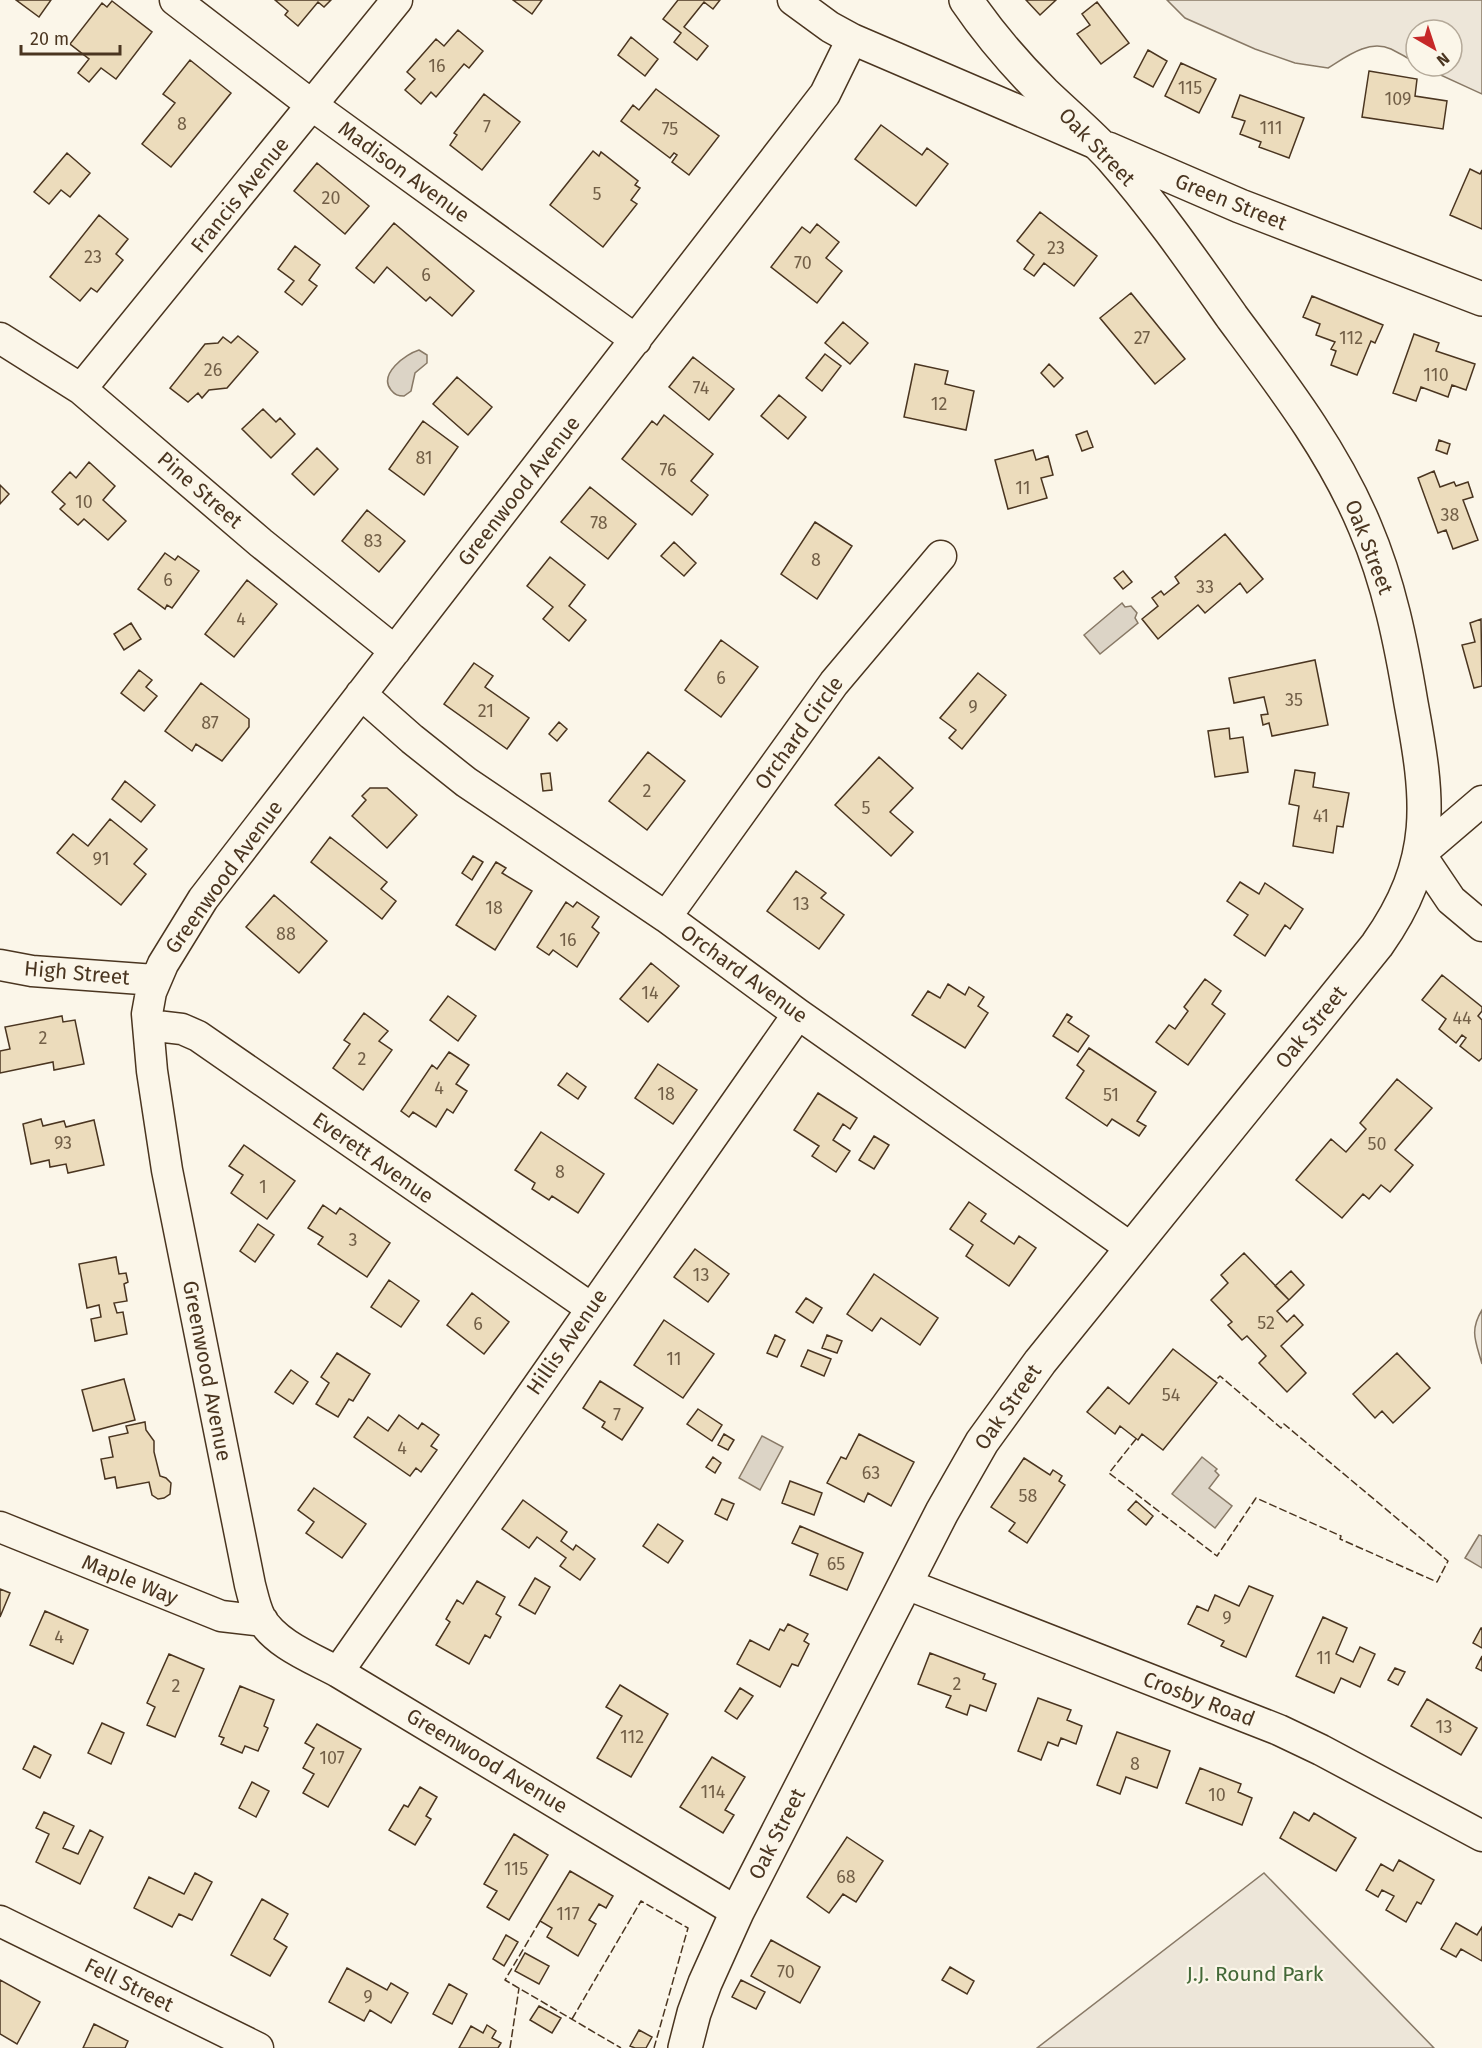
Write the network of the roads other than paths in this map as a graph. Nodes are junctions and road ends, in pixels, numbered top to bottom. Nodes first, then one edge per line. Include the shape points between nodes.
1 (175, 0) edge
2 (398, 0) edge
3 (793, 0) edge
4 (966, 0) edge
5 (852, 39) junction
6 (313, 106) junction
7 (1098, 145) junction
8 (1482, 299) edge
9 (0, 338) edge
10 (636, 340) junction
11 (81, 388) junction
12 (941, 556) dead end
13 (395, 651) junction
14 (361, 694) junction
15 (1482, 801) edge
16 (1420, 854) junction
17 (666, 917) junction
18 (1482, 927) edge
19 (0, 965) edge
20 (155, 980) junction
21 (798, 1014) junction
22 (148, 1025) junction
23 (1131, 1248) junction
24 (591, 1308) junction
25 (0, 1527) edge
26 (906, 1584) junction
27 (262, 1621) junction
28 (338, 1672) junction
29 (1482, 1836) edge
30 (737, 1912) junction
31 (0, 1922) edge
32 (258, 2048) edge
33 (685, 2048) edge

1 - 6 street, Madison Avenue
2 - 6 street, Francis Avenue
3 - 5 street
4 - 7 street, Oak Street via 1017,64
5 - 7 street, Green Street
5 - 10 street, Greenwood Avenue via 817,106
6 - 10 street, Madison Avenue
6 - 11 street, Francis Avenue
7 - 8 street, Green Street via 1240,206
7 - 16 street, Oak Street via 1133,183 1283,387 1329,457 1365,526 1392,609 1417,735 1425,816
9 - 11 street, Pine Street
10 - 13 street, Greenwood Avenue
11 - 13 street, Pine Street via 261,543
12 - 17 street, Orchard Circle via 834,683
13 - 14 street, Greenwood Avenue
14 - 17 street, Orchard Avenue via 466,782
14 - 20 street, Greenwood Avenue via 203,899
15 - 16 street
16 - 18 street via 1452,900
16 - 23 street, Oak Street via 1406,898 1377,945
17 - 21 street, Orchard Avenue
19 - 20 street, High Street
20 - 22 street, Greenwood Avenue via 148,1004
21 - 23 street, Orchard Avenue
21 - 24 street, Hillis Avenue
22 - 24 street, Everett Avenue via 182,1029 198,1036
22 - 27 street, Greenwood Avenue via 167,1170 252,1593
23 - 26 street, Oak Street via 998,1418 954,1490
24 - 28 street, Hillis Avenue
25 - 27 street, Maple Way via 221,1616
26 - 29 street, Crosby Road via 1279,1730
26 - 30 street, Oak Street
27 - 28 street, Greenwood Avenue via 284,1641
28 - 30 street, Greenwood Avenue
30 - 33 street, Oak Street via 705,1983
31 - 32 street, Fell Street

